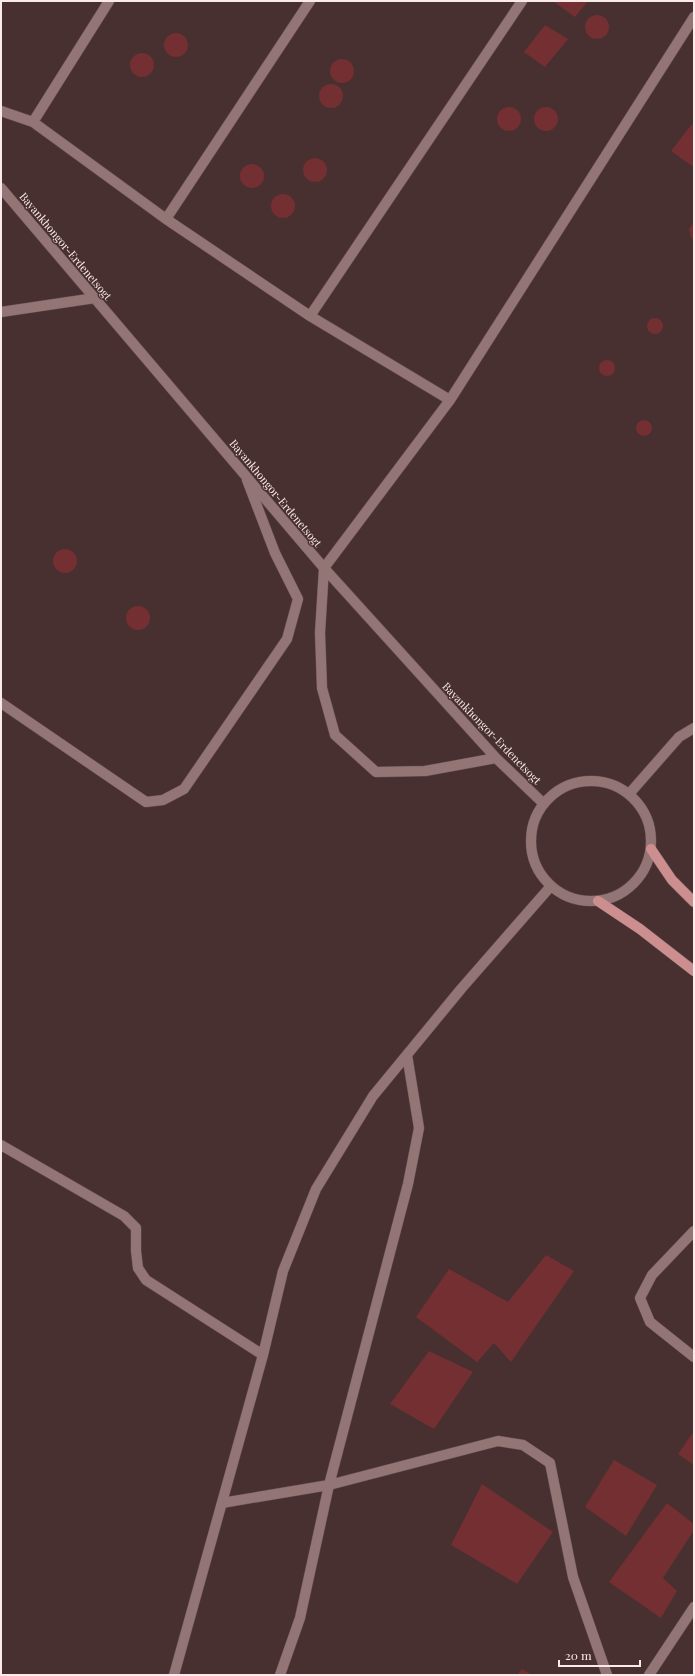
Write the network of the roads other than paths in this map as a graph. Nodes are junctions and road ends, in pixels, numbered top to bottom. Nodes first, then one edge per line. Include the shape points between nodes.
1 (109, 1) edge
2 (310, 1) edge
3 (522, 1) edge
4 (694, 17) edge
5 (1, 111) edge
6 (33, 122) junction
7 (1, 188) edge
8 (166, 219) junction
9 (96, 298) junction
10 (1, 312) edge
11 (310, 316) junction
12 (450, 400) junction
13 (244, 473) junction
14 (324, 568) junction
15 (1, 703) edge
16 (694, 728) edge
17 (496, 758) junction
18 (629, 794) junction
19 (544, 804) junction
20 (652, 849) junction
21 (550, 886) junction
22 (598, 901) junction
23 (694, 902) edge
24 (694, 971) edge
25 (407, 1055) junction
26 (1, 1145) edge
27 (694, 1231) edge
28 (263, 1355) junction
29 (694, 1357) edge
30 (329, 1485) junction
31 (222, 1503) junction
32 (694, 1607) edge
33 (174, 1675) edge
34 (280, 1675) edge
35 (607, 1675) edge
36 (649, 1675) edge

1 - 6 street
2 - 8 street
3 - 11 street
4 - 12 street
5 - 6 street
6 - 8 street
7 - 9 street, Bayankhongor-Erdenetsogt
8 - 11 street
9 - 10 street
9 - 13 street, Bayankhongor-Erdenetsogt
11 - 12 street
12 - 14 street
13 - 14 street, Bayankhongor-Erdenetsogt
13 - 15 street via 275,553 298,599 287,639 184,789 164,800 146,802
14 - 17 street, Bayankhongor-Erdenetsogt
14 - 17 street via 320,633 322,688 335,734 376,772 425,771
16 - 18 street via 679,738
17 - 19 street, Bayankhongor-Erdenetsogt
18 - 19 street via 608,783 584,781 562,788
18 - 20 street via 642,809 650,828
19 - 21 street via 534,824 531,846 537,868
20 - 22 street via 645,868 634,884 618,896
20 - 23 main road via 672,880
21 - 22 street via 578,900
21 - 25 street
22 - 24 main road via 640,929
25 - 28 street via 373,1096 316,1189 283,1271
25 - 30 street via 419,1128 408,1184
26 - 28 street via 124,1216 136,1228 138,1268 146,1280
27 - 29 street via 652,1275 640,1298 650,1322
28 - 31 street
30 - 31 street
30 - 34 street via 300,1618
30 - 35 street via 498,1441 524,1445 550,1463 573,1577
31 - 33 street
32 - 36 street

